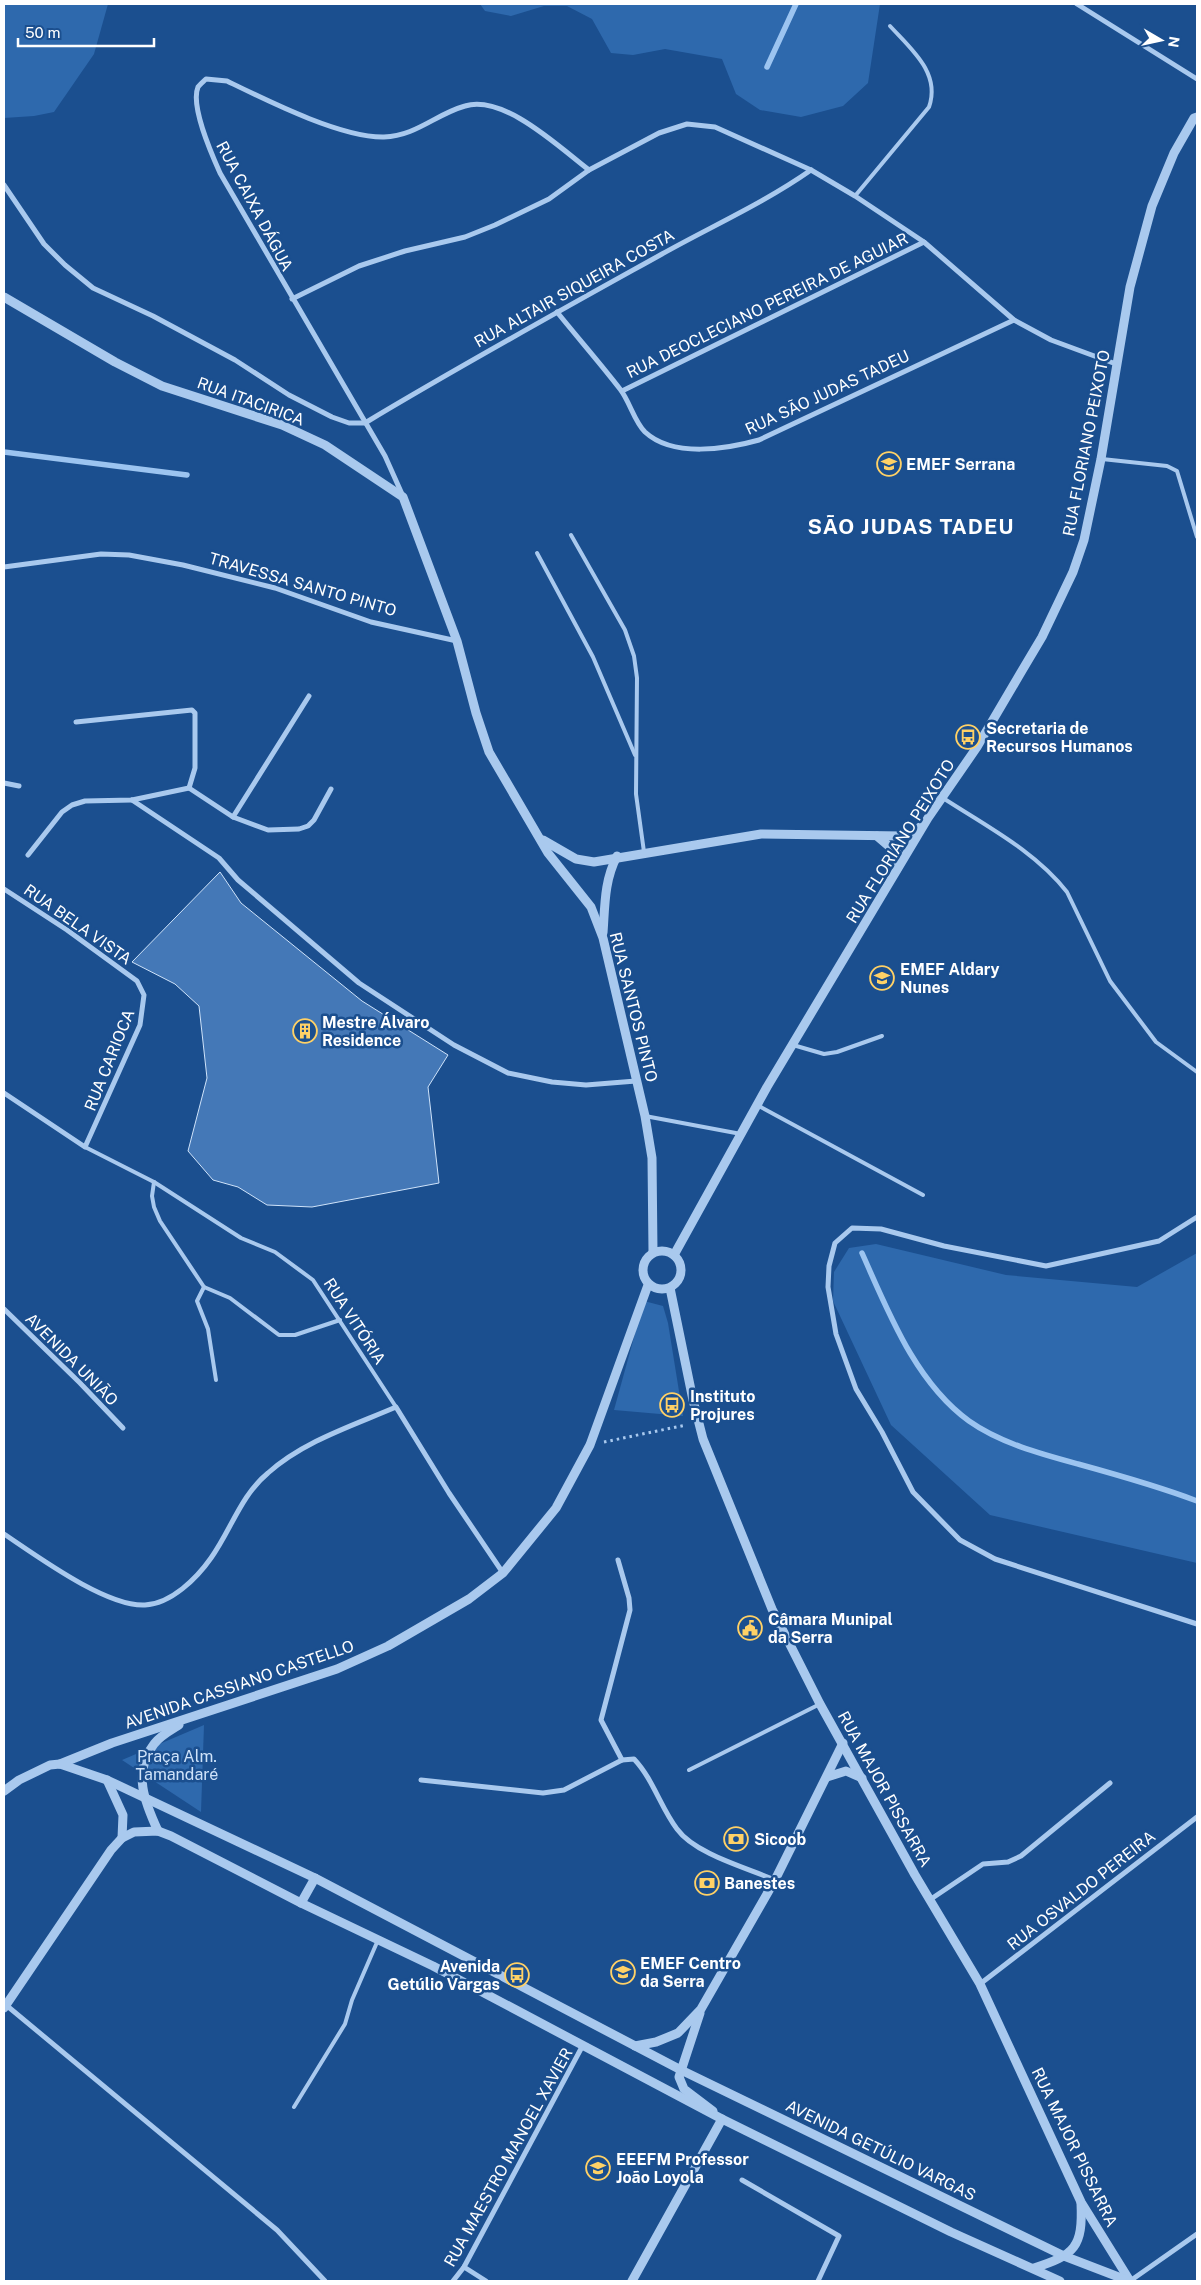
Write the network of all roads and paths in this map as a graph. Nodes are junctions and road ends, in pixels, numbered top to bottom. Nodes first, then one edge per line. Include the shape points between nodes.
1 (1077, 4) edge
2 (890, 26) dead end
3 (1197, 79) edge
4 (1196, 115) edge
5 (589, 170) junction
6 (811, 170) junction
7 (4, 185) edge
8 (855, 196) junction
9 (924, 242) junction
10 (4, 296) edge
11 (292, 298) junction
12 (557, 312) junction
13 (1014, 320) junction
14 (1116, 364) junction
15 (622, 391) junction
16 (366, 423) junction
17 (1101, 459) junction
18 (403, 497) junction
19 (571, 535) dead end
20 (1197, 537) edge
21 (537, 553) dead end
22 (4, 567) edge
23 (456, 641) junction
24 (309, 696) dead end
25 (76, 722) dead end
26 (635, 756) junction
27 (4, 783) edge
28 (19, 786) dead end
29 (190, 788) junction
30 (331, 789) dead end
31 (942, 798) junction
32 (132, 800) junction
33 (233, 816) junction
34 (928, 818) junction
35 (877, 836) junction
36 (540, 838) junction
37 (644, 852) junction
38 (28, 855) dead end
39 (617, 856) junction
40 (897, 872) junction
41 (4, 889) edge
42 (603, 938) junction
43 (137, 981) joint
44 (882, 1036) dead end
45 (792, 1044) junction
46 (1197, 1072) edge
47 (636, 1081) junction
48 (4, 1093) edge
49 (757, 1106) junction
50 (645, 1116) junction
51 (741, 1134) junction
52 (86, 1147) junction
53 (154, 1182) junction
54 (923, 1195) dead end
55 (1197, 1217) edge
56 (653, 1252) junction
57 (674, 1255) junction
58 (648, 1285) junction
59 (204, 1287) junction
60 (670, 1288) junction
61 (4, 1309) edge
62 (340, 1320) junction
63 (216, 1380) dead end
64 (396, 1407) junction
65 (698, 1422) junction
66 (123, 1428) dead end
67 (590, 1445) junction
68 (4, 1534) edge
69 (618, 1560) dead end
70 (504, 1573) junction
71 (1197, 1624) edge
72 (820, 1704) junction
73 (185, 1720) junction
74 (843, 1743) junction
75 (622, 1760) junction
76 (60, 1764) junction
77 (689, 1770) dead end
78 (827, 1777) junction
79 (862, 1778) junction
80 (106, 1780) junction
81 (421, 1780) dead end
82 (1110, 1783) dead end
83 (4, 1791) edge
84 (142, 1796) junction
85 (1197, 1817) edge
86 (158, 1832) junction
87 (122, 1838) junction
88 (315, 1878) junction
89 (775, 1880) junction
90 (931, 1899) junction
91 (302, 1904) junction
92 (378, 1940) junction
93 (980, 1984) junction
94 (5, 2007) edge
95 (702, 2009) junction
96 (584, 2044) junction
97 (635, 2046) junction
98 (680, 2070) junction
99 (294, 2107) dead end
100 (722, 2119) junction
101 (742, 2180) dead end
102 (1081, 2202) junction
103 (1197, 2234) edge
104 (1064, 2256) junction
105 (464, 2267) junction
106 (1034, 2268) junction
107 (325, 2281) edge
108 (453, 2281) edge
109 (486, 2281) edge
110 (632, 2281) edge
111 (818, 2281) edge
112 (1060, 2281) edge
113 (1130, 2281) edge

1 - 3 street
2 - 8 lane via 923,62 933,82 933,96 929,107
4 - 14 street, RUA FLORIANO PEIXOTO via 1174,153 1152,206 1130,287
5 - 6 street via 659,132 687,124 715,127
5 - 11 street via 549,199 495,225 464,237 359,266
5 - 11 street, RUA CAIXA DÁGUA via 517,116 484,104 465,106 410,132 384,137 346,132 227,81 206,79 198,87 197,98 207,146
6 - 8 street
6 - 12 street, RUA ALTAIR SIQUEIRA COSTA via 779,193
7 - 16 street via 44,244 93,288 235,360 290,396 349,423
8 - 9 street
9 - 13 street
9 - 15 street, RUA DEOCLECIANO PEREIRA DE AGUIAR
10 - 18 street, RUA ITACIRICA via 162,386 282,425 325,445
11 - 16 street, RUA CAIXA DÁGUA
12 - 15 street, RUA SÃO JUDAS TADEU
12 - 16 street, RUA ALTAIR SIQUEIRA COSTA
13 - 14 street via 1051,340
13 - 15 street, RUA SÃO JUDAS TADEU via 759,440 732,448 709,450 657,440 644,431
14 - 17 street, RUA FLORIANO PEIXOTO
16 - 18 street, RUA CAIXA DÁGUA
17 - 20 lane via 1167,466 1177,471
17 - 31 street, RUA FLORIANO PEIXOTO via 1084,540 1073,572 1042,637 978,747
18 - 23 street
19 - 26 lane via 625,630 634,656 637,678
21 - 26 lane via 593,656
22 - 23 street, TRAVESSA SANTO PINTO via 101,554 129,555 275,588 371,622
23 - 36 street via 489,752
24 - 33 street
25 - 29 street via 192,710 195,713 195,768
26 - 37 lane via 636,794
27 - 28 street
29 - 32 street
29 - 33 street
30 - 33 street via 314,820 299,829 268,830
31 - 34 street, RUA FLORIANO PEIXOTO
31 - 46 lane via 1036,859 1059,882 1068,892 1110,981 1156,1042
32 - 38 street via 85,801 72,805 62,812
32 - 47 street via 219,858 238,880 359,983 454,1045 508,1073 552,1082 586,1085
34 - 35 street via 910,834
34 - 40 street, RUA FLORIANO PEIXOTO
35 - 37 street via 761,834
35 - 40 street via 898,853
36 - 39 street via 576,859 594,862
36 - 42 street, RUA SANTOS PINTO via 591,907
37 - 39 street
39 - 42 street via 605,887
40 - 45 street, RUA FLORIANO PEIXOTO
41 - 43 street, RUA BELA VISTA
42 - 47 street, RUA SANTOS PINTO
43 - 52 street, RUA CARIOCA via 144,995 140,1025
44 - 45 lane via 824,1054
45 - 49 street, RUA FLORIANO PEIXOTO
47 - 50 street, RUA SANTOS PINTO
48 - 52 street
49 - 51 street, RUA FLORIANO PEIXOTO
49 - 54 lane
50 - 51 lane
50 - 56 street, RUA SANTOS PINTO via 652,1158
51 - 57 street, RUA FLORIANO PEIXOTO
52 - 53 lane, RUA VITÓRIA
53 - 59 lane via 153,1202 160,1221
53 - 62 lane, RUA VITÓRIA via 241,1238 275,1252 300,1269 313,1280
55 - 71 street via 1159,1241 1046,1266 944,1246 881,1229 852,1228 835,1243 828,1287 836,1334 856,1389 912,1492 960,1540 995,1559
56 - 57 street via 664,1251
56 - 58 street via 644,1261 642,1274
57 - 60 street via 680,1263 681,1272 678,1282
58 - 60 street via 662,1290
58 - 67 street, AVENIDA CASSIANO CASTELLO
59 - 62 lane via 230,1298 279,1335 295,1334
59 - 63 lane via 197,1301 208,1329
60 - 65 street, RUA MAJOR PISSARRA
61 - 66 street, AVENIDA UNIÃO
62 - 64 lane, RUA VITÓRIA
64 - 68 street via 307,1445 267,1473 246,1498 211,1558 171,1597 146,1605 123,1603 58,1569
64 - 70 street, RUA VITÓRIA
65 - 67 path
65 - 72 street, RUA MAJOR PISSARRA via 772,1609
67 - 70 street, AVENIDA CASSIANO CASTELLO via 556,1508
69 - 75 street via 630,1610 601,1720
70 - 73 street, AVENIDA CASSIANO CASTELLO via 469,1599 388,1646 337,1669
72 - 74 street, RUA MAJOR PISSARRA
72 - 77 lane
73 - 76 street, AVENIDA CASSIANO CASTELLO via 112,1743
73 - 84 street via 154,1743 141,1778
74 - 78 street
74 - 79 street, RUA MAJOR PISSARRA
75 - 81 street via 564,1790 543,1794
75 - 89 street via 634,1759 639,1764 677,1829 687,1839
76 - 80 street, AVENIDA GETÚLIO VARGAS
76 - 83 street via 39,1769
78 - 79 street via 846,1771
78 - 89 street
79 - 90 street, RUA MAJOR PISSARRA via 915,1876
80 - 84 street, AVENIDA GETÚLIO VARGAS
80 - 87 street via 123,1816
82 - 90 street via 1022,1856 1008,1862 983,1864
84 - 86 street
84 - 88 street, AVENIDA GETÚLIO VARGAS
85 - 93 street, RUA OSVALDO PEREIRA
86 - 87 street via 134,1832
86 - 91 street
87 - 94 street
88 - 91 street
88 - 97 street, AVENIDA GETÚLIO VARGAS
89 - 95 street
90 - 93 street, RUA MAJOR PISSARRA
91 - 92 street
92 - 96 street
92 - 99 lane via 345,2024
93 - 102 street, RUA MAJOR PISSARRA
94 - 107 street via 277,2230
95 - 97 street via 678,2033
95 - 98 street
96 - 100 street
96 - 105 street, RUA MAESTRO MANOEL XAVIER
97 - 98 street, AVENIDA GETÚLIO VARGAS
98 - 100 street via 684,2089 702,2100
98 - 104 street, AVENIDA GETÚLIO VARGAS
100 - 106 street via 952,2232
100 - 110 street
101 - 111 street via 839,2236
102 - 104 street via 1082,2228 1076,2246
102 - 113 street, RUA MAJOR PISSARRA
103 - 113 street
104 - 106 street
104 - 113 street, AVENIDA GETÚLIO VARGAS
105 - 108 street, RUA MAESTRO MANOEL XAVIER
105 - 109 street
106 - 112 street

